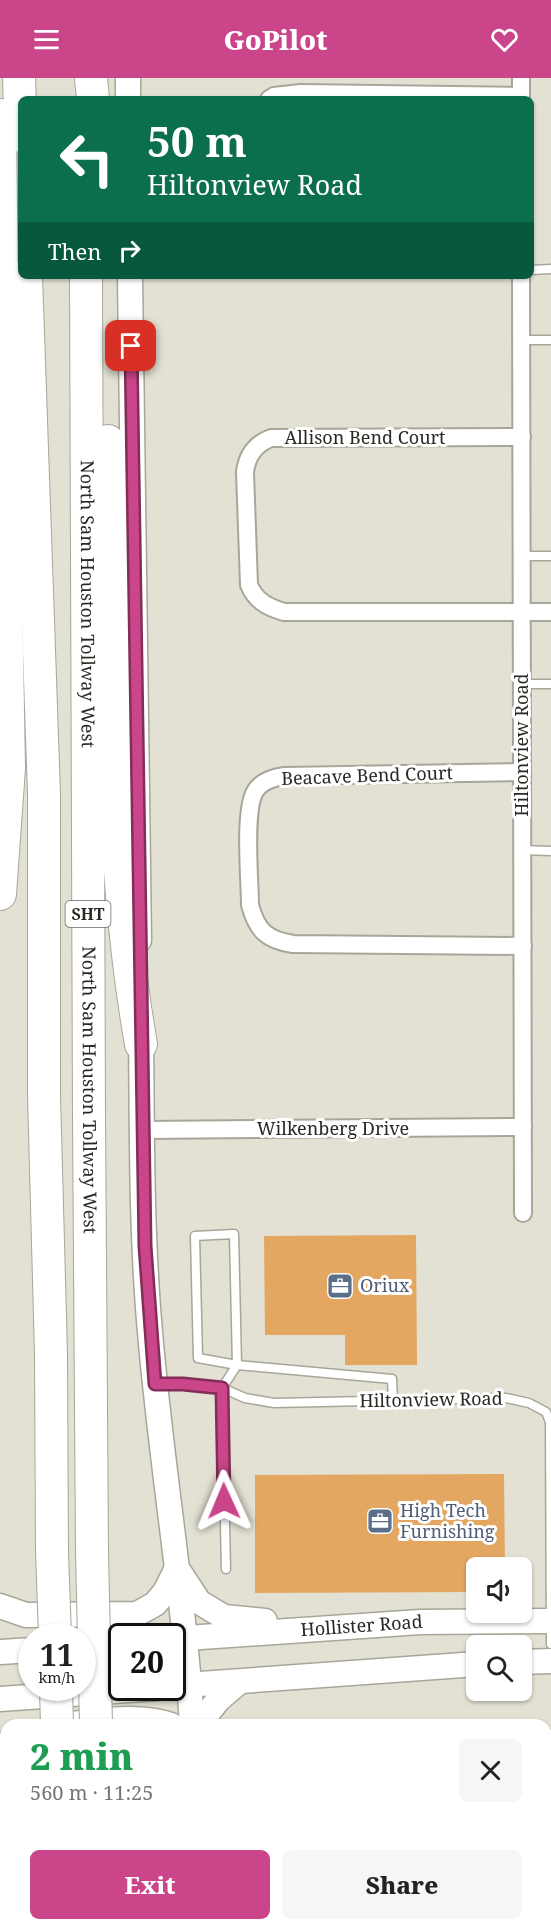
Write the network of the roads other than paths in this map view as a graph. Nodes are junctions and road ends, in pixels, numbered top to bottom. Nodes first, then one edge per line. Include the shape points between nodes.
1 (2, 78) edge
2 (19, 78) edge
3 (86, 78) edge
4 (91, 78) edge
5 (128, 78) edge
6 (520, 78) edge
7 (20, 96) edge
8 (86, 96) edge
9 (93, 96) edge
10 (128, 96) edge
11 (274, 96) edge
12 (432, 96) edge
13 (520, 96) edge
14 (0, 110) edge
15 (0, 115) edge
16 (534, 270) edge
17 (551, 270) edge
18 (26, 279) edge
19 (86, 279) edge
20 (102, 279) edge
21 (130, 279) edge
22 (521, 279) edge
23 (521, 340) junction
24 (551, 340) edge
25 (522, 437) junction
26 (522, 556) junction
27 (551, 556) edge
28 (522, 612) junction
29 (551, 612) edge
30 (522, 684) junction
31 (551, 684) edge
32 (522, 772) junction
33 (522, 850) junction
34 (551, 851) edge
35 (0, 894) edge
36 (523, 946) junction
37 (141, 1044) junction
38 (523, 1127) junction
39 (142, 1130) junction
40 (523, 1213) dead end
41 (237, 1365) junction
42 (155, 1384) junction
43 (222, 1388) junction
44 (393, 1400) junction
45 (177, 1568) junction
46 (226, 1569) dead end
47 (0, 1606) edge
48 (551, 1621) edge
49 (55, 1623) edge
50 (179, 1623) edge
51 (290, 1630) junction
52 (186, 1638) edge
53 (99, 1641) edge
54 (551, 1644) edge
55 (18, 1651) edge
56 (0, 1652) edge
57 (551, 1661) edge
58 (532, 1662) edge
59 (466, 1665) edge
60 (239, 1682) junction
61 (186, 1686) edge
62 (108, 1691) edge
63 (0, 1699) edge
64 (57, 1701) edge
65 (185, 1701) edge
66 (59, 1719) edge
67 (96, 1719) edge
68 (106, 1719) edge
69 (190, 1719) edge
70 (203, 1719) edge

1 - 14 highway
2 - 7 highway
3 - 8 highway
4 - 9 highway
5 - 10 main road
6 - 13 street
11 - 12 street
15 - 35 highway via 9,768
16 - 17 lane
18 - 49 highway, SHT, bridge via 44,794 44,1095
19 - 53 highway, North Sam Houston Tollway West / SHT, bridge via 92,1553
20 - 37 highway via 113,749 129,974
21 - 37 main road
22 - 23 street, Hiltonview Road
23 - 24 lane
23 - 25 street, Hiltonview Road
25 - 26 street, Hiltonview Road
25 - 28 street, Allison Bend Court via 271,438 260,442 247,460 245,472 249,585 254,596 267,607 284,612
26 - 27 lane
26 - 28 street, Hiltonview Road
28 - 29 street
28 - 30 street, Hiltonview Road
30 - 31 lane
30 - 32 street, Hiltonview Road
32 - 33 street, Hiltonview Road
32 - 36 street, Beacave Bend Court via 273,778 256,790 249,812 249,866 254,918 260,929 280,942
33 - 34 lane
33 - 36 street, Hiltonview Road
36 - 38 street, Hiltonview Road
37 - 39 main road
38 - 39 street, Wilkenberg Drive
38 - 40 street, Hiltonview Road
39 - 42 main road
41 - 41 lane via 198,1358 195,1236 234,1234
41 - 43 lane
41 - 44 lane via 392,1379
42 - 43 lane, Hiltonview Road
42 - 45 main road
43 - 44 lane, Hiltonview Road via 245,1398 274,1403
43 - 46 lane
44 - 48 lane, Hiltonview Road via 506,1398 546,1412 550,1422
45 - 47 main road via 155,1604 137,1614 26,1615
45 - 50 main road
45 - 51 main road via 199,1602 224,1617 263,1620
48 - 51 main road, Hollister Road via 420,1622
48 - 54 lane, Hiltonview Road
51 - 52 main road, Hollister Road
53 - 67 highway, North Sam Houston Tollway West / SHT, bridge
53 - 68 highway, bridge
55 - 56 main road
57 - 58 main road
59 - 60 main road
60 - 61 main road
60 - 70 main road
62 - 63 main road
64 - 66 highway, bridge
65 - 69 main road

